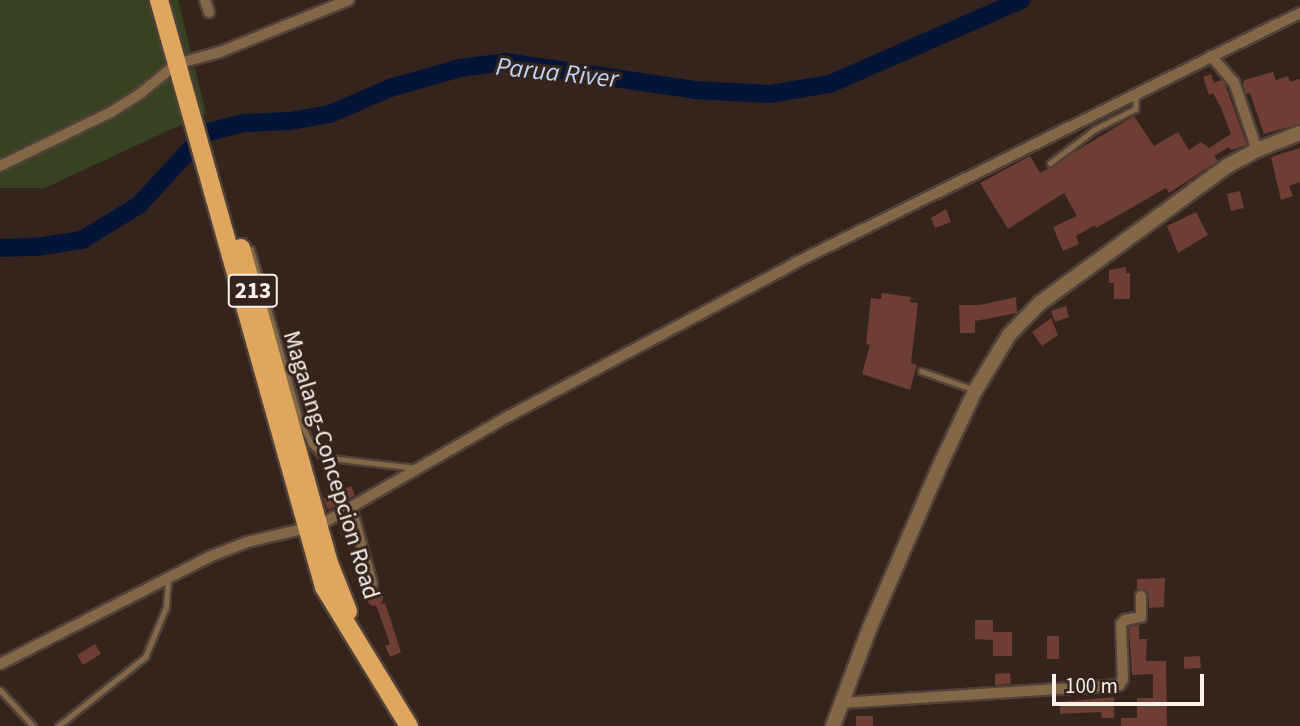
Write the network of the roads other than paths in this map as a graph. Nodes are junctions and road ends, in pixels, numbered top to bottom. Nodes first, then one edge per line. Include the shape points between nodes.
1 (160, 0) edge
2 (205, 0) edge
3 (349, 0) edge
4 (209, 12) dead end
5 (1300, 13) edge
6 (1211, 56) junction
7 (182, 65) junction
8 (1136, 95) junction
9 (1300, 133) edge
10 (1257, 150) junction
11 (1050, 163) dead end
12 (0, 166) edge
13 (251, 249) dead end
14 (921, 371) dead end
15 (975, 391) junction
16 (420, 468) junction
17 (351, 506) junction
18 (313, 523) junction
19 (168, 578) junction
20 (372, 584) dead end
21 (1141, 596) dead end
22 (0, 664) edge
23 (0, 690) edge
24 (841, 703) junction
25 (33, 726) edge
26 (58, 726) edge
27 (409, 726) edge
28 (833, 726) edge

1 - 7 main road, Magalang-Concepcion Road / 213
2 - 4 street
3 - 7 street
5 - 6 street
6 - 8 street
6 - 10 street via 1234,82
7 - 12 street via 111,112
7 - 18 main road, Magalang-Concepcion Road / 213
8 - 11 lane via 1135,109 1095,129
8 - 16 street via 795,263
9 - 10 street
10 - 15 street via 1198,187 1040,303 997,352
13 - 16 lane via 301,423 315,450 341,460
14 - 15 lane
15 - 24 street
16 - 17 street
17 - 18 street
17 - 20 street
18 - 19 street via 247,542
18 - 27 main road, Magalang-Concepcion Road / 213 via 324,587
19 - 22 street
19 - 26 lane via 166,607 145,657
21 - 24 street via 1142,617 1121,624 1123,679 1119,685
23 - 25 lane
24 - 28 street

